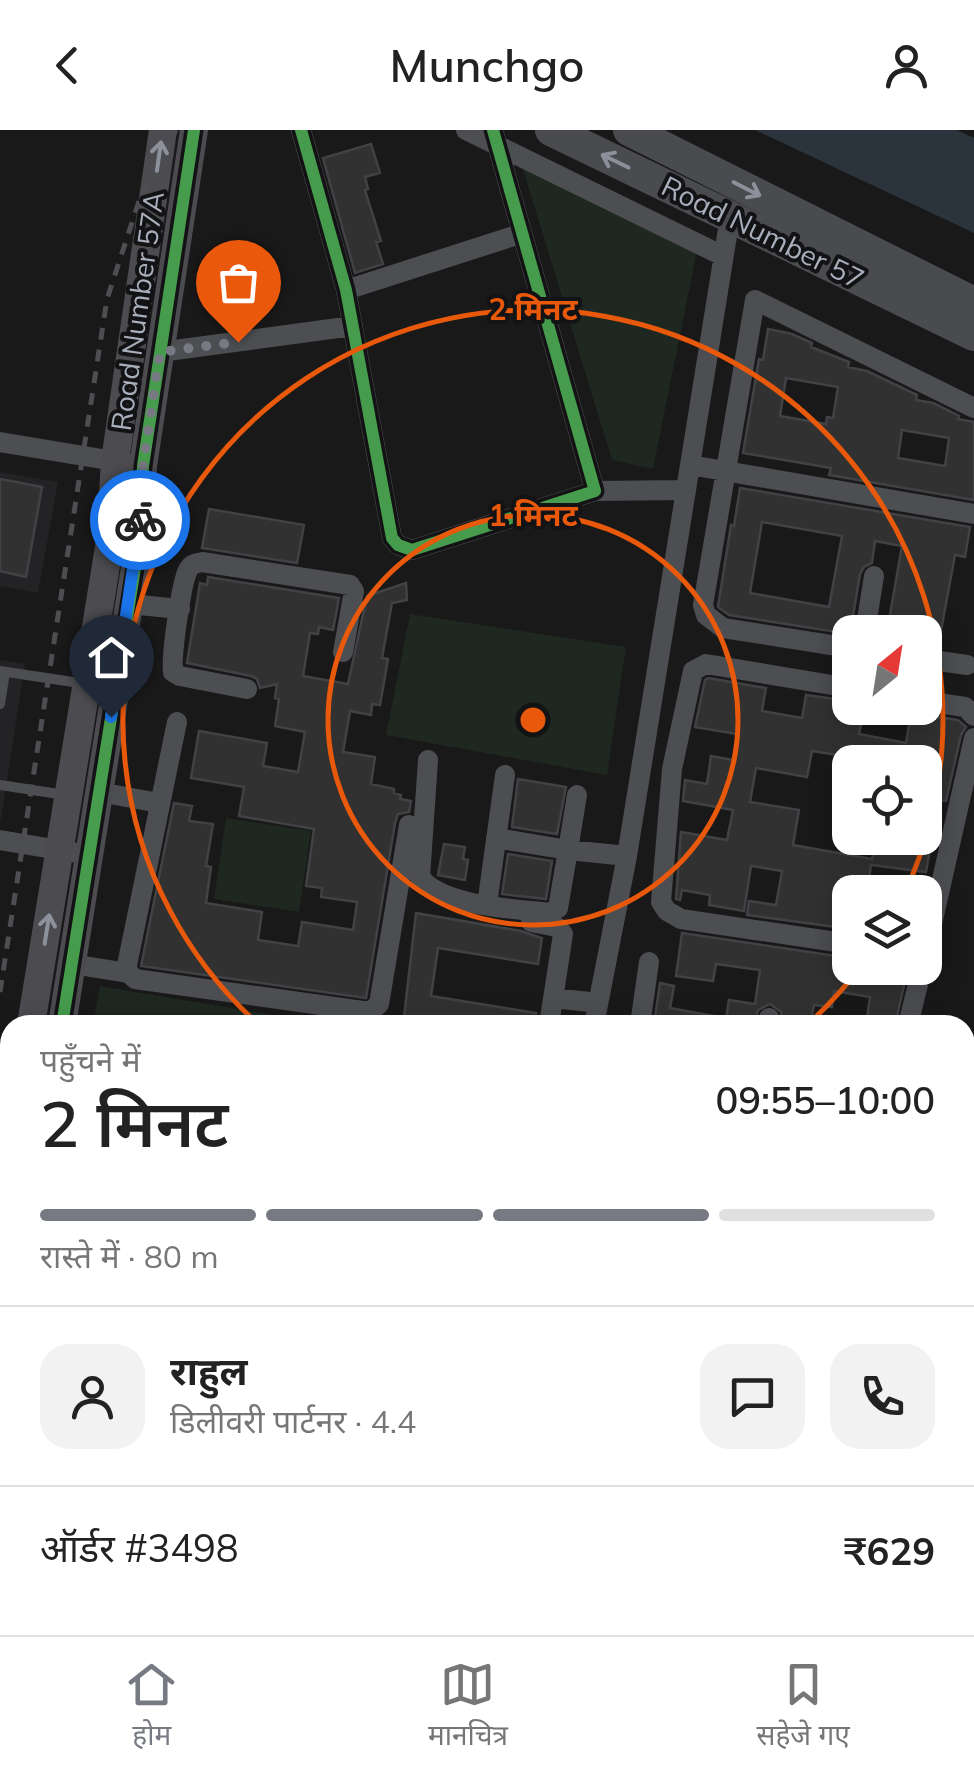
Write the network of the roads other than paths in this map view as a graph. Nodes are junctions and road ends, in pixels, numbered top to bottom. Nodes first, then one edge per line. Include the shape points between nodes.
1 (163, 130) edge
2 (194, 130) edge
3 (301, 130) edge
4 (466, 130) edge
5 (551, 130) edge
6 (635, 131) edge
7 (495, 137) edge
8 (730, 216) junction
9 (520, 234) junction
10 (723, 256) junction
11 (346, 290) junction
12 (970, 317) edge
13 (353, 326) junction
14 (160, 352) junction
15 (974, 408) edge
16 (0, 442) edge
17 (114, 461) junction
18 (690, 465) junction
19 (143, 466) junction
20 (725, 470) junction
21 (686, 490) junction
22 (595, 491) junction
23 (974, 514) edge
24 (874, 576) dead end
25 (129, 604) junction
26 (180, 609) junction
27 (868, 615) edge
28 (832, 645) edge
29 (343, 652) dead end
30 (942, 661) edge
31 (966, 665) dead end
32 (2, 672) edge
33 (86, 684) junction
34 (832, 685) edge
35 (247, 688) dead end
36 (0, 704) edge
37 (942, 704) edge
38 (974, 716) edge
39 (178, 722) dead end
40 (974, 738) edge
41 (428, 760) dead end
42 (642, 765) junction
43 (672, 768) junction
44 (505, 775) dead end
45 (0, 785) edge
46 (99, 792) junction
47 (66, 795) junction
48 (578, 795) dead end
49 (159, 804) junction
50 (409, 825) dead end
51 (496, 838) junction
52 (0, 840) edge
53 (60, 850) junction
54 (568, 850) junction
55 (89, 854) junction
56 (627, 856) junction
57 (942, 880) edge
58 (421, 900) dead end
59 (487, 905) junction
60 (832, 941) edge
61 (649, 962) dead end
62 (72, 964) junction
63 (128, 973) junction
64 (918, 985) edge
65 (554, 998) junction
66 (598, 1003) junction
67 (33, 1015) edge
68 (64, 1015) edge
69 (551, 1015) edge
70 (596, 1015) edge
71 (641, 1015) edge
72 (910, 1015) edge

17 -> 1 street, Road Number 57A
2 - 14 street, Road Number 57A
3 - 11 street
4 - 7 street
8 -> 5 main road, Road Number 57
6 -> 12 main road, Road Number 57
7 - 9 street
7 - 10 street
8 - 10 street
8 - 12 main road, Road Number 57
9 - 11 street
9 - 22 street
10 - 18 street
11 - 13 street
13 - 14 street
13 - 22 street via 398,545 412,550
14 - 19 street, Road Number 57A
15 - 20 street via 756,300
16 - 17 street
17 - 19 street
17 - 33 street, Road Number 57A via 110,541
18 - 20 street
18 - 21 street
19 - 25 street, Road Number 57A
20 - 23 street
20 - 28 street via 702,605 706,615 723,628
21 - 22 street
21 - 42 street
24 - 27 street
25 - 26 street
25 - 46 street, Road Number 57A
26 - 29 street via 188,570 202,562 344,582 354,590
26 - 35 street via 174,672
30 - 31 street
32 - 33 lane
32 - 36 lane
33 - 47 street, Road Number 57A
34 - 43 street via 702,664 693,671
37 - 38 street
39 - 49 street
40 - 57 street
41 - 59 street via 420,876 434,891
42 - 43 street
42 - 56 street
43 - 60 street via 660,902 667,911 680,919
44 - 51 street
45 - 47 lane
46 - 49 street
46 - 55 street, Road Number 57A
47 - 53 street, Road Number 57A
48 - 54 street
49 - 63 street
50 - 63 street via 376,1010 142,981
51 - 54 street
51 - 59 street
52 - 53 street
53 - 55 street
67 -> 53 street, Road Number 57A
54 - 56 street
54 - 59 street via 556,911
55 - 62 street, Road Number 57A
56 - 66 street
58 - 65 street via 560,929
61 - 71 street
62 - 63 street
62 - 68 street, Road Number 57A
64 - 72 street
65 - 66 street
65 - 69 street
66 - 70 street

